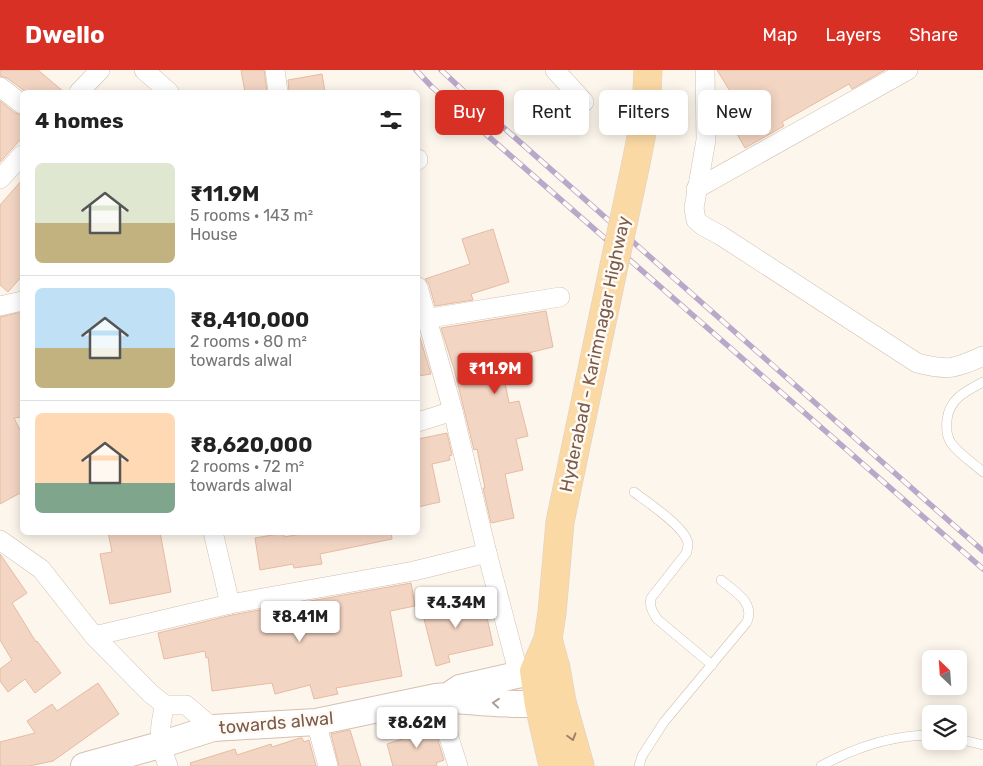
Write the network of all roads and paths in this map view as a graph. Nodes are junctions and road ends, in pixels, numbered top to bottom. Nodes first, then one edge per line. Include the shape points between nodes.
1 (100, 70) edge
2 (144, 70) edge
3 (275, 70) edge
4 (555, 70) edge
5 (648, 70) edge
6 (705, 70) edge
7 (908, 70) edge
8 (0, 87) edge
9 (81, 90) edge
10 (167, 90) edge
11 (278, 90) edge
12 (573, 90) edge
13 (20, 102) edge
14 (20, 160) edge
15 (0, 180) edge
16 (696, 189) junction
17 (560, 297) dead end
18 (20, 301) edge
19 (420, 303) edge
20 (0, 306) edge
21 (422, 319) edge
22 (983, 356) edge
23 (983, 382) edge
24 (453, 411) junction
25 (420, 421) edge
26 (983, 472) edge
27 (634, 492) dead end
28 (214, 535) edge
29 (0, 540) edge
30 (487, 553) junction
31 (721, 580) dead end
32 (230, 604) junction
33 (94, 636) junction
34 (712, 665) junction
35 (536, 671) junction
36 (442, 697) junction
37 (550, 704) junction
38 (165, 705) junction
39 (316, 722) junction
40 (213, 728) junction
41 (922, 735) edge
42 (967, 742) edge
43 (983, 745) edge
44 (164, 755) edge
45 (92, 765) edge
46 (328, 766) edge
47 (458, 766) edge
48 (553, 766) edge
49 (580, 766) edge
50 (639, 766) edge
51 (821, 766) edge

1 - 9 street
2 - 10 street
3 - 11 street
4 - 12 street
5 - 35 main road, Hyderabad - Karimnagar Highway, bridge via 646,112 560,522 548,639
6 - 16 street via 706,140
7 - 16 street
8 - 13 street
14 - 15 street
16 - 22 street via 696,220 703,226 918,363 940,368 958,367
17 - 21 street
18 - 20 street
19 - 21 street
21 - 24 street
23 - 26 lane via 954,400 947,414 946,429 951,442
24 - 25 street
24 - 30 street
27 - 34 lane via 678,528 688,544 686,552 651,598 652,611 657,619
28 - 32 street
29 - 33 street via 41,569
30 - 32 street via 414,571
30 - 35 street
31 - 34 lane via 740,596 750,614
32 - 33 street
33 - 38 street
34 - 50 lane via 664,722
35 - 36 main road, towards alwal via 460,688
35 - 37 main road
37 -> 36 main road
36 - 39 main road, towards alwal
36 - 47 street
37 - 48 main road
37 -> 49 main road
38 - 40 street via 186,705
38 - 44 street via 160,721
39 - 40 main road, towards alwal
39 - 46 street
40 - 44 main road, towards alwal
41 - 51 lane via 910,735 859,749
42 - 43 lane
44 - 45 main road, towards alwal

